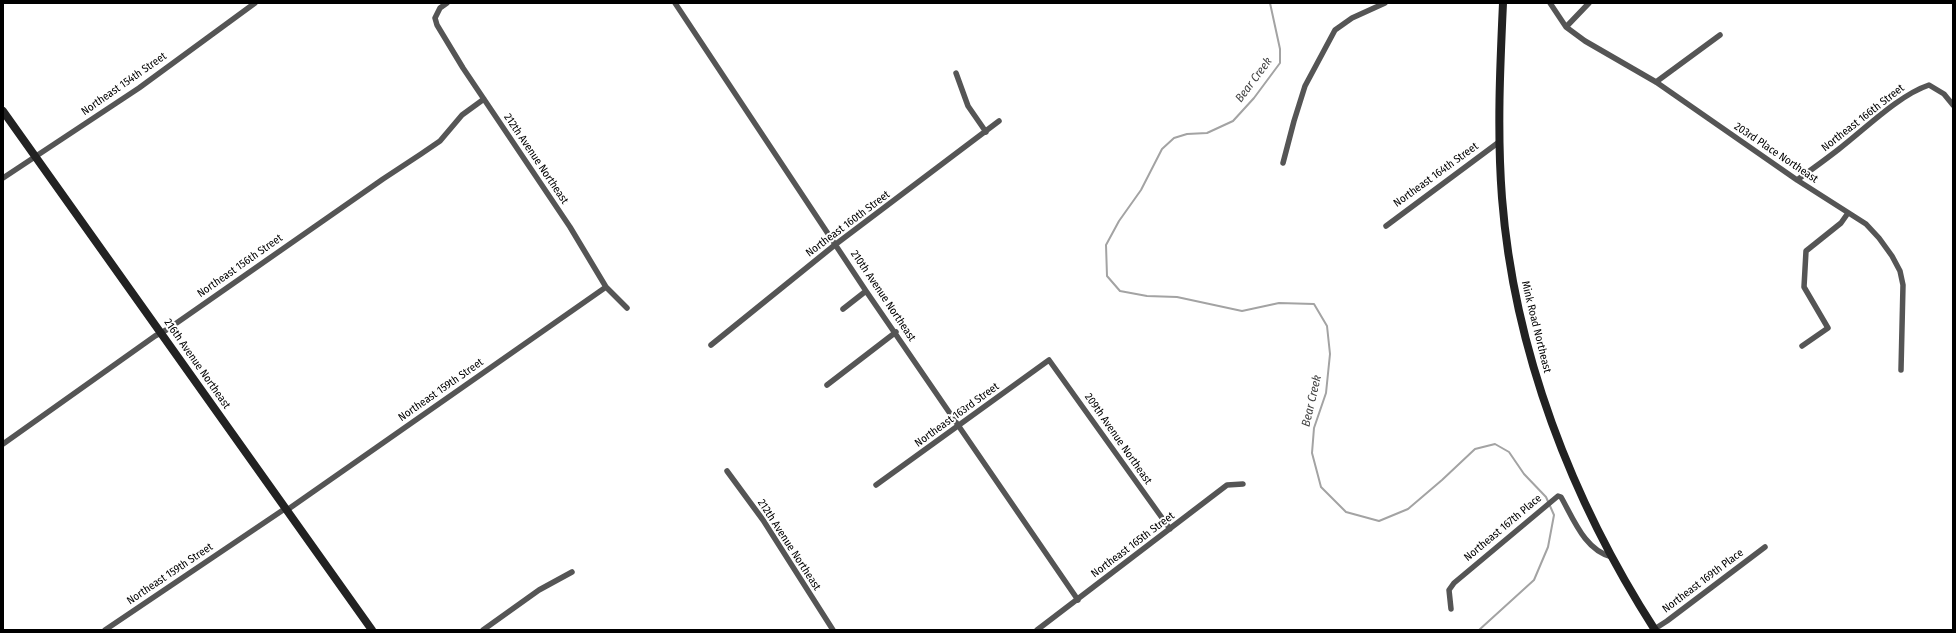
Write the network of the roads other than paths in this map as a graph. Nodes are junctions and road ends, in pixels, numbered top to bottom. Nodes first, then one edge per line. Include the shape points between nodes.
1 (255, 3) edge
2 (447, 3) edge
3 (675, 3) edge
4 (1385, 3) edge
5 (1503, 3) edge
6 (1550, 3) edge
7 (1588, 3) edge
8 (1566, 27) junction
9 (1720, 35) dead end
10 (956, 73) dead end
11 (1656, 82) junction
12 (484, 99) junction
13 (1953, 105) edge
14 (3, 111) edge
15 (999, 121) dead end
16 (986, 132) junction
17 (1499, 142) junction
18 (36, 157) junction
19 (1283, 163) dead end
20 (3, 178) edge
21 (1797, 180) junction
22 (1848, 213) junction
23 (1386, 226) dead end
24 (836, 244) junction
25 (606, 287) junction
26 (866, 292) junction
27 (626, 308) dead end
28 (843, 309) dead end
29 (896, 332) junction
30 (161, 333) junction
31 (711, 345) dead end
32 (1802, 346) dead end
33 (1049, 360) joint
34 (1902, 370) dead end
35 (827, 385) dead end
36 (959, 426) junction
37 (3, 444) edge
38 (727, 471) dead end
39 (1244, 484) dead end
40 (876, 485) dead end
41 (286, 509) junction
42 (1170, 529) junction
43 (1765, 547) dead end
44 (1612, 557) junction
45 (572, 572) dead end
46 (1078, 600) junction
47 (1451, 609) dead end
48 (104, 630) edge
49 (372, 630) edge
50 (483, 630) edge
51 (833, 630) edge
52 (1037, 630) edge
53 (1654, 630) edge

1 - 18 street, Northeast 154th Street via 139,88
2 - 12 street, 212th Avenue Northeast via 440,8 435,18 437,25
3 - 24 street, 210th Avenue Northeast
4 - 19 street via 1352,18 1335,30 1305,86
5 - 17 street, Mink Road Northeast
6 - 8 street, 203rd Place Northeast
7 - 8 street
8 - 11 street, 203rd Place Northeast
9 - 11 street
10 - 16 street via 968,106
11 - 21 street, 203rd Place Northeast
12 - 25 street, 212th Avenue Northeast via 570,227
12 - 30 street, Northeast 156th Street via 462,116 440,141
13 - 21 street, Northeast 166th Street via 1944,94 1929,85 1916,90
14 - 18 street, 216th Avenue Northeast
15 - 16 street, Northeast 160th Street
16 - 24 street, Northeast 160th Street
17 - 23 street, Northeast 164th Street
17 - 44 street, Mink Road Northeast via 1506,226 1516,295 1527,344 1560,444
18 - 20 street, Northeast 154th Street
18 - 30 street, 216th Avenue Northeast
21 - 22 street, 203rd Place Northeast
22 - 32 street via 1841,223 1806,251 1804,287 1828,328
22 - 34 street, 203rd Place Northeast via 1866,224 1879,238 1900,271 1903,285
24 - 26 street, 210th Avenue Northeast
24 - 31 street, Northeast 160th Street
25 - 27 street, 212th Avenue Northeast
25 - 41 street, Northeast 159th Street
26 - 28 street
26 - 29 street, 210th Avenue Northeast
29 - 35 street
29 - 36 street, 210th Avenue Northeast
30 - 37 street, Northeast 156th Street
30 - 41 street, 216th Avenue Northeast
33 - 36 street, Northeast 163rd Street
33 - 42 street, 209th Avenue Northeast
36 - 40 street, Northeast 163rd Street
36 - 46 street, 210th Avenue Northeast
38 - 51 street, 212th Avenue Northeast via 763,520
39 - 42 street, Northeast 165th Street via 1227,485
41 - 48 street, Northeast 159th Street
41 - 49 street, 216th Avenue Northeast
42 - 46 street, Northeast 165th Street
43 - 53 street, Northeast 169th Place
44 - 47 street, Northeast 167th Place via 1602,555 1594,548 1561,497 1554,497 1454,583 1449,590
44 - 53 street, Mink Road Northeast
45 - 50 street via 539,590
46 - 52 street, Northeast 165th Street

